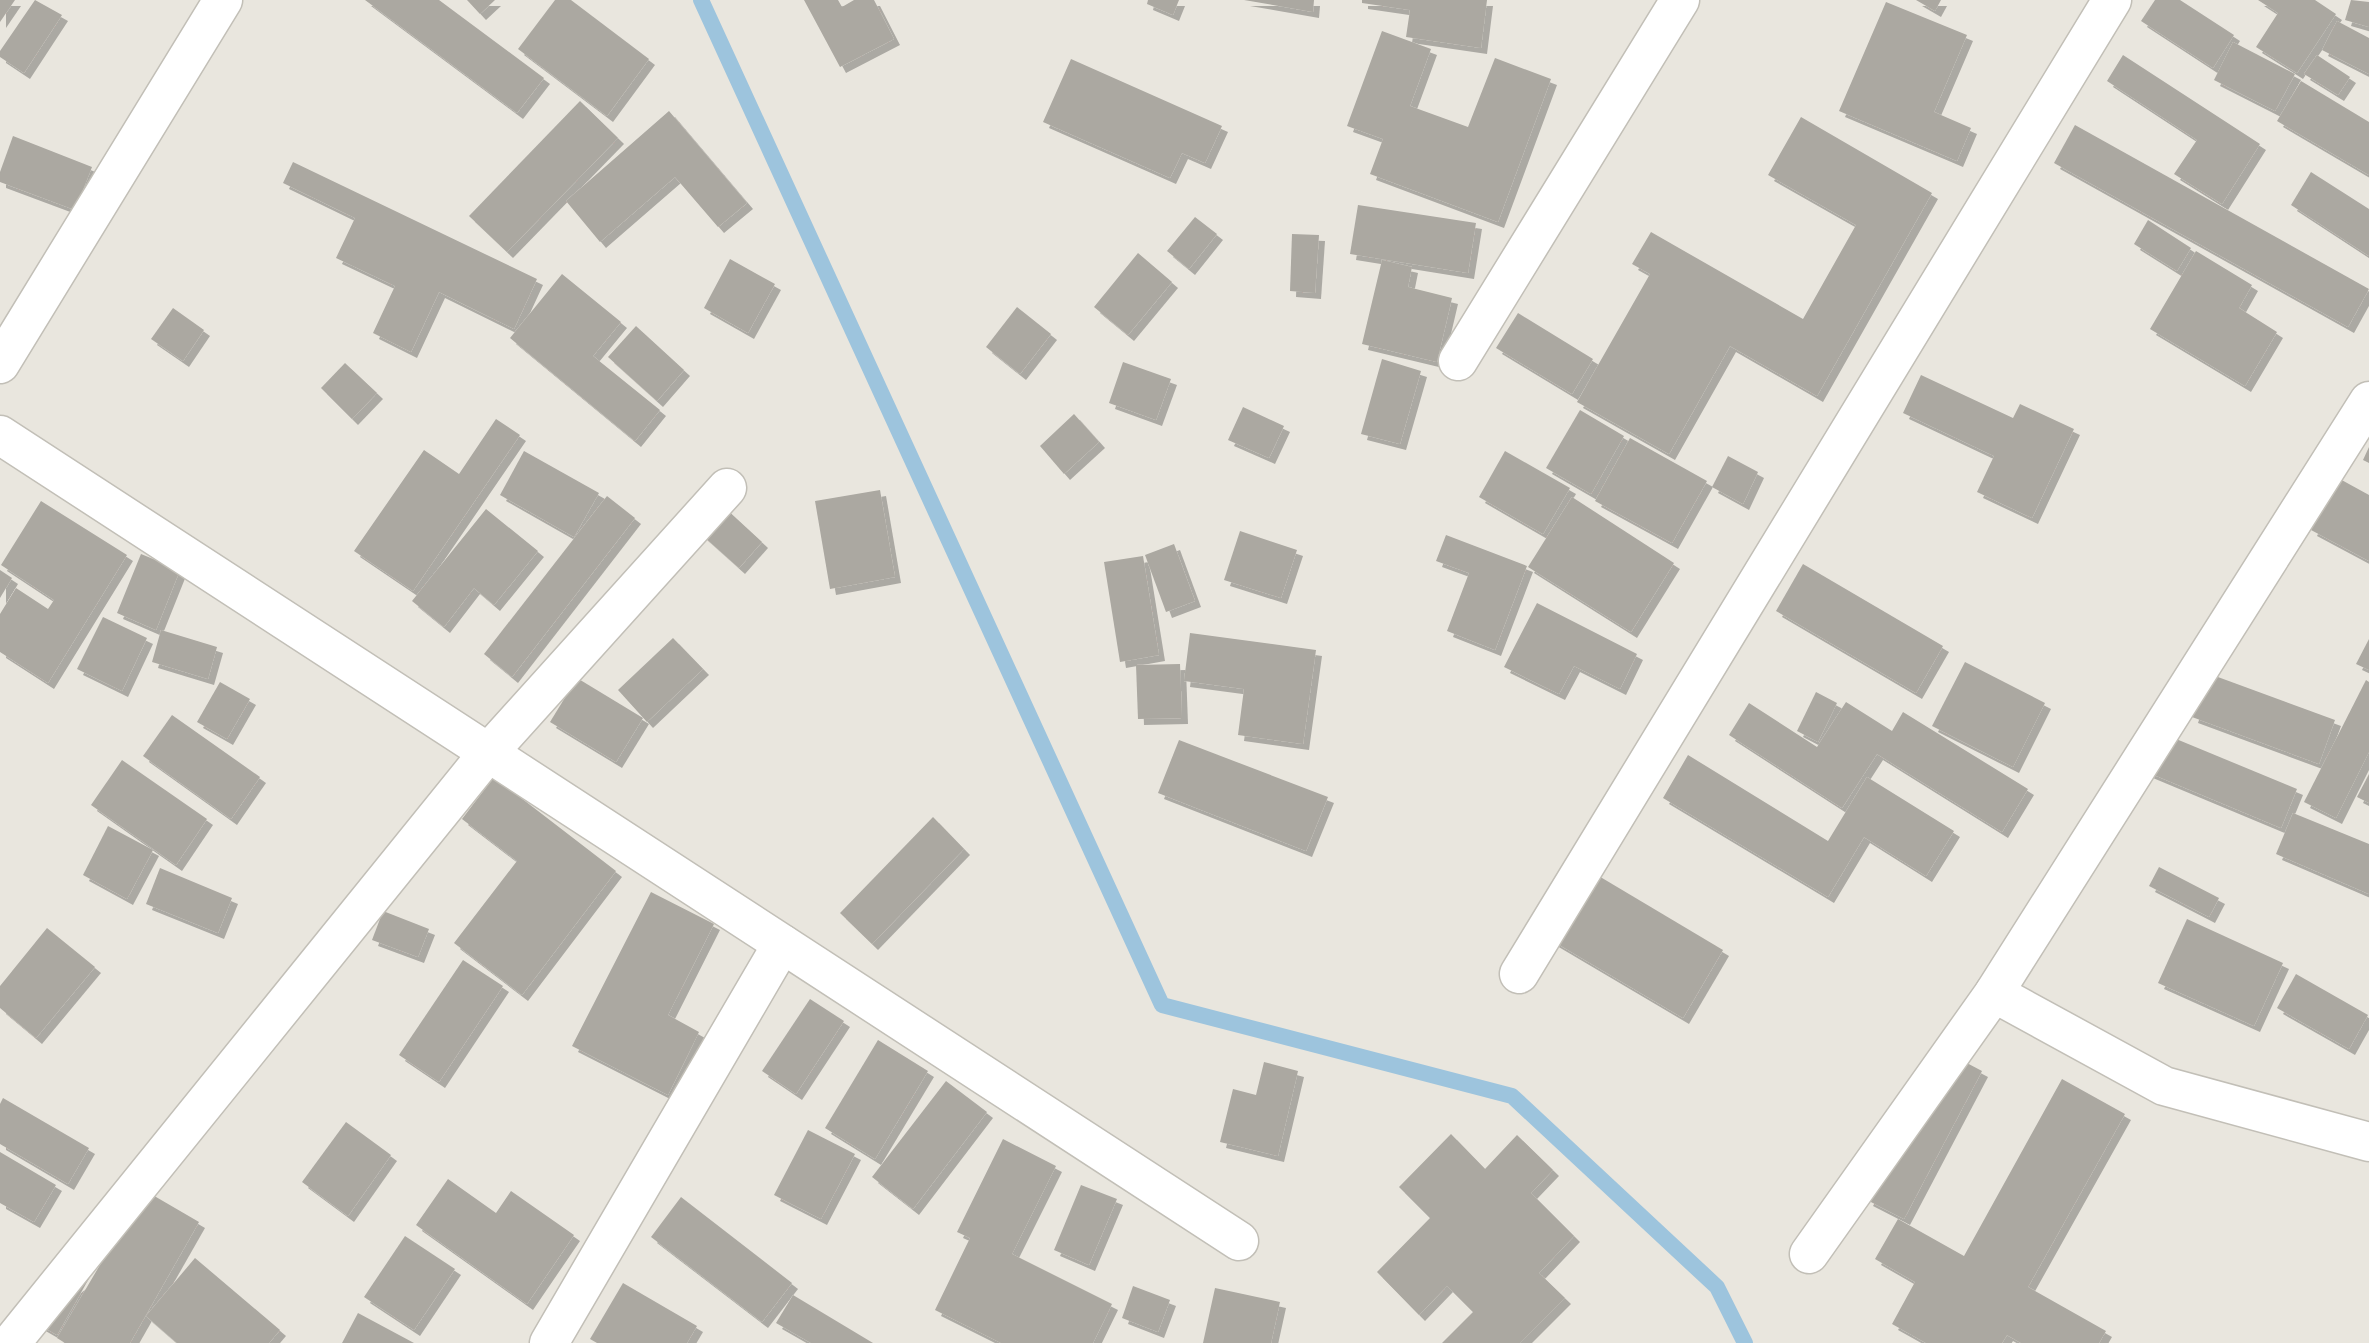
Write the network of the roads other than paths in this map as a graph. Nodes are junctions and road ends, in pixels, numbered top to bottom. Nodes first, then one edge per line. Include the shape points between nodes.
1 (223, 0) edge
2 (1680, 0) edge
3 (2112, 0) edge
4 (1458, 361) dead end
5 (0, 363) edge
6 (2369, 401) edge
7 (0, 435) edge
8 (727, 488) dead end
9 (488, 753) junction
10 (782, 944) junction
11 (1519, 974) dead end
12 (1994, 993) junction
13 (2369, 1142) edge
14 (1238, 1241) dead end
15 (1809, 1254) dead end
16 (11, 1343) edge
17 (549, 1343) edge

1 - 5 street
2 - 4 street
3 - 11 street
6 - 12 street
7 - 9 street
8 - 9 street
9 - 10 street
9 - 16 street
10 - 14 street
10 - 17 street
12 - 13 street via 2164,1086
12 - 15 street

